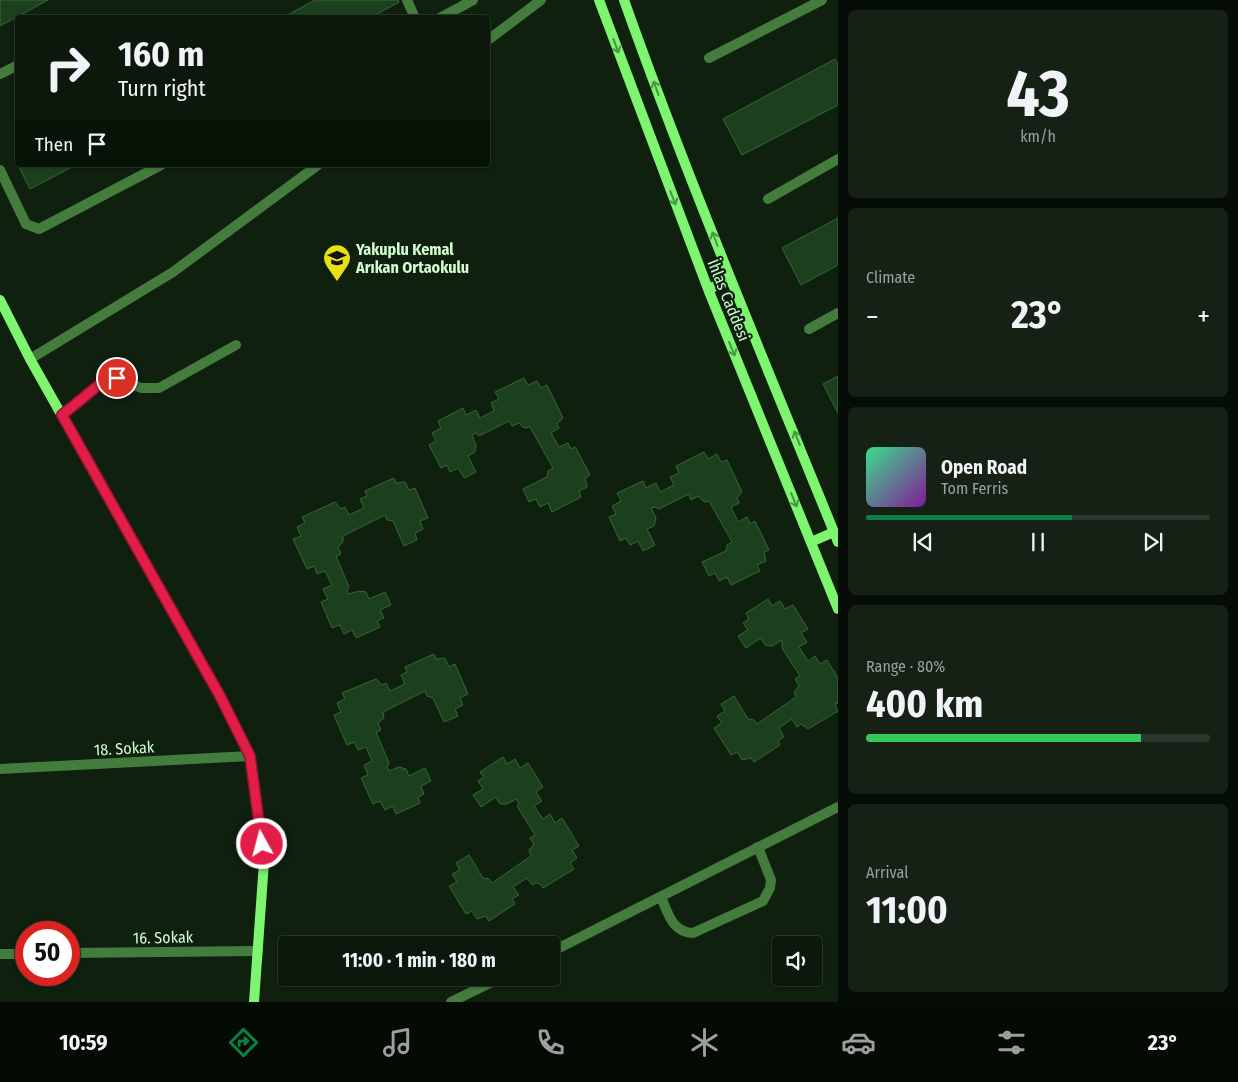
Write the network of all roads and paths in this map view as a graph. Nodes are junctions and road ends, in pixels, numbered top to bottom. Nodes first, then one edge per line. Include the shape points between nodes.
1 (407, 0) edge
2 (473, 0) edge
3 (541, 0) edge
4 (599, 0) edge
5 (624, 0) edge
6 (822, 0) edge
7 (414, 15) edge
8 (446, 15) edge
9 (490, 38) edge
10 (708, 58) dead end
11 (15, 66) edge
12 (0, 74) edge
13 (838, 159) edge
14 (157, 167) edge
15 (315, 167) edge
16 (0, 170) edge
17 (768, 199) dead end
18 (731, 280) junction
19 (708, 289) junction
20 (0, 300) edge
21 (838, 313) edge
22 (809, 329) dead end
23 (236, 346) dead end
24 (30, 359) junction
25 (62, 415) junction
26 (836, 537) edge
27 (811, 542) junction
28 (838, 609) edge
29 (250, 756) junction
30 (0, 769) edge
31 (838, 807) edge
32 (758, 847) junction
33 (661, 897) junction
34 (560, 948) edge
35 (258, 951) junction
36 (80, 953) edge
37 (0, 954) edge
38 (15, 954) edge
39 (484, 986) edge
40 (254, 1002) edge
41 (451, 1002) edge

1 - 7 street
2 - 8 street
3 - 9 street
4 -> 19 main road, İhlas Caddesi
18 -> 5 main road, İhlas Caddesi
6 - 10 street
11 - 12 street
13 - 17 street
14 - 16 street via 39,229 26,224
15 - 24 street via 173,272
18 - 19 main road
26 -> 18 main road, İhlas Caddesi
19 -> 27 main road, İhlas Caddesi
20 - 24 main road
21 - 22 street
23 - 25 street via 159,388 141,388 117,378 105,380
24 - 25 main road
25 - 29 main road via 220,696
26 - 27 main road
27 - 28 main road, İhlas Caddesi
29 - 30 street, 18. Sokak
29 - 35 main road via 264,862
31 - 32 street
32 - 33 street
32 - 33 street via 771,880 763,901 692,934 683,933 673,925
33 - 34 street
35 - 36 street, 16. Sokak
35 - 40 main road
37 - 38 street
39 - 41 street

